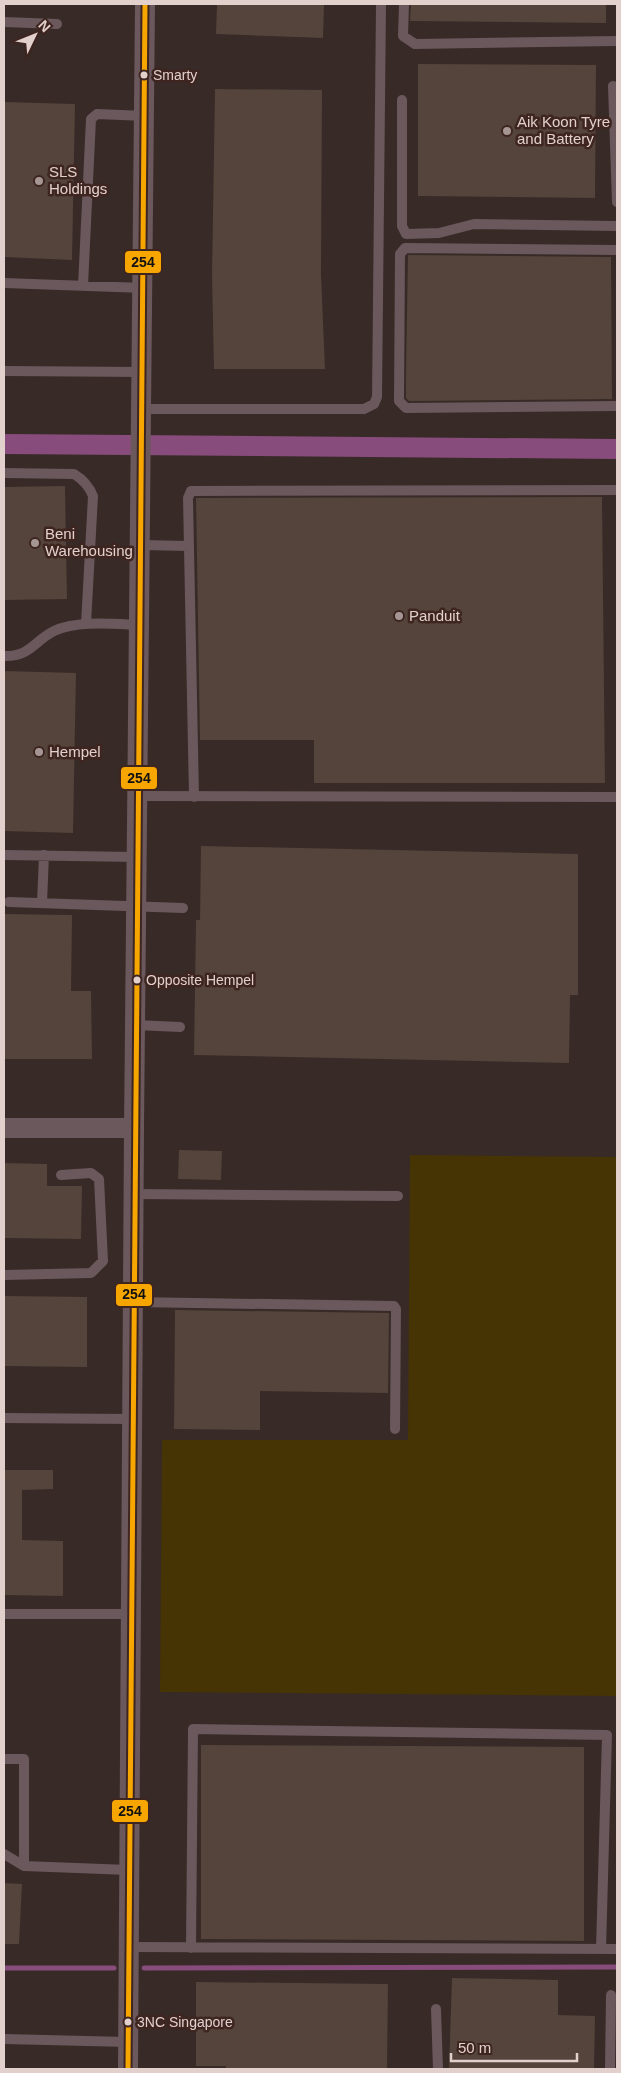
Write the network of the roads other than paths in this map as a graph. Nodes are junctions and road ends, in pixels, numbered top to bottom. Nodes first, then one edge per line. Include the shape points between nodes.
1 (145, 4) edge
2 (381, 4) edge
3 (404, 4) edge
4 (4, 22) edge
5 (57, 24) dead end
6 (617, 41) edge
7 (613, 86) dead end
8 (402, 100) dead end
9 (145, 116) junction
10 (617, 165) edge
11 (617, 202) edge
12 (617, 226) edge
13 (617, 250) edge
14 (4, 283) edge
15 (83, 286) junction
16 (144, 288) junction
17 (4, 370) edge
18 (143, 372) junction
19 (617, 406) edge
20 (142, 409) junction
21 (4, 473) edge
22 (617, 490) edge
23 (141, 544) junction
24 (188, 546) junction
25 (86, 624) junction
26 (140, 625) junction
27 (4, 656) edge
28 (138, 796) junction
29 (194, 796) junction
30 (617, 797) edge
31 (4, 854) edge
32 (44, 855) junction
33 (137, 857) junction
34 (9, 902) dead end
35 (42, 904) junction
36 (136, 908) junction
37 (183, 908) dead end
38 (135, 1025) junction
39 (180, 1027) dead end
40 (4, 1128) edge
41 (134, 1128) junction
42 (61, 1175) dead end
43 (134, 1194) junction
44 (398, 1196) dead end
45 (4, 1276) edge
46 (133, 1302) junction
47 (4, 1418) edge
48 (132, 1419) junction
49 (395, 1429) dead end
50 (4, 1614) edge
51 (131, 1614) junction
52 (4, 1759) edge
53 (4, 1854) edge
54 (24, 1866) junction
55 (129, 1870) junction
56 (129, 1948) junction
57 (191, 1948) junction
58 (602, 1949) junction
59 (617, 1949) edge
60 (611, 1995) dead end
61 (436, 2009) dead end
62 (4, 2039) edge
63 (128, 2042) junction
64 (128, 2069) edge
65 (438, 2069) edge
66 (610, 2069) edge

1 - 9 street
2 - 20 lane via 378,397 374,404 364,409
3 - 6 lane via 403,36 415,44
4 - 5 lane
7 - 10 lane
8 - 12 lane via 402,226 406,234 439,233 474,224
9 - 15 lane via 97,114 91,119
9 - 16 street
10 - 11 lane
13 - 19 lane via 405,248 400,254 399,401 406,408
14 - 15 lane
15 - 16 lane
16 - 18 street
17 - 18 lane
18 - 20 street
20 - 23 street
21 - 25 lane via 74,474 89,488 93,496
22 - 24 lane via 194,490 188,498
23 - 24 lane
23 - 26 street
24 - 29 lane
25 - 26 lane
25 - 27 lane via 55,631 29,652
26 - 28 street
28 - 29 lane
28 - 33 street
29 - 30 lane
31 - 32 lane
32 - 33 lane
32 - 35 lane
33 - 36 street
34 - 35 lane
35 - 36 lane
36 - 37 lane
36 - 38 street
38 - 39 lane
38 - 41 street
40 - 41 street
41 - 43 street
42 - 45 lane via 91,1173 99,1179 103,1261 91,1273
43 - 44 lane
43 - 46 street
46 - 48 street
46 - 49 lane via 394,1306
47 - 48 lane
48 - 51 street
50 - 51 lane
51 - 55 street
52 - 54 lane via 24,1759
53 - 54 lane
54 - 55 lane
55 - 56 street
56 - 57 lane
56 - 63 street
57 - 58 lane
57 - 58 lane via 193,1729 607,1735
58 - 59 lane
60 - 66 lane
61 - 65 lane
62 - 63 lane
63 - 64 street

